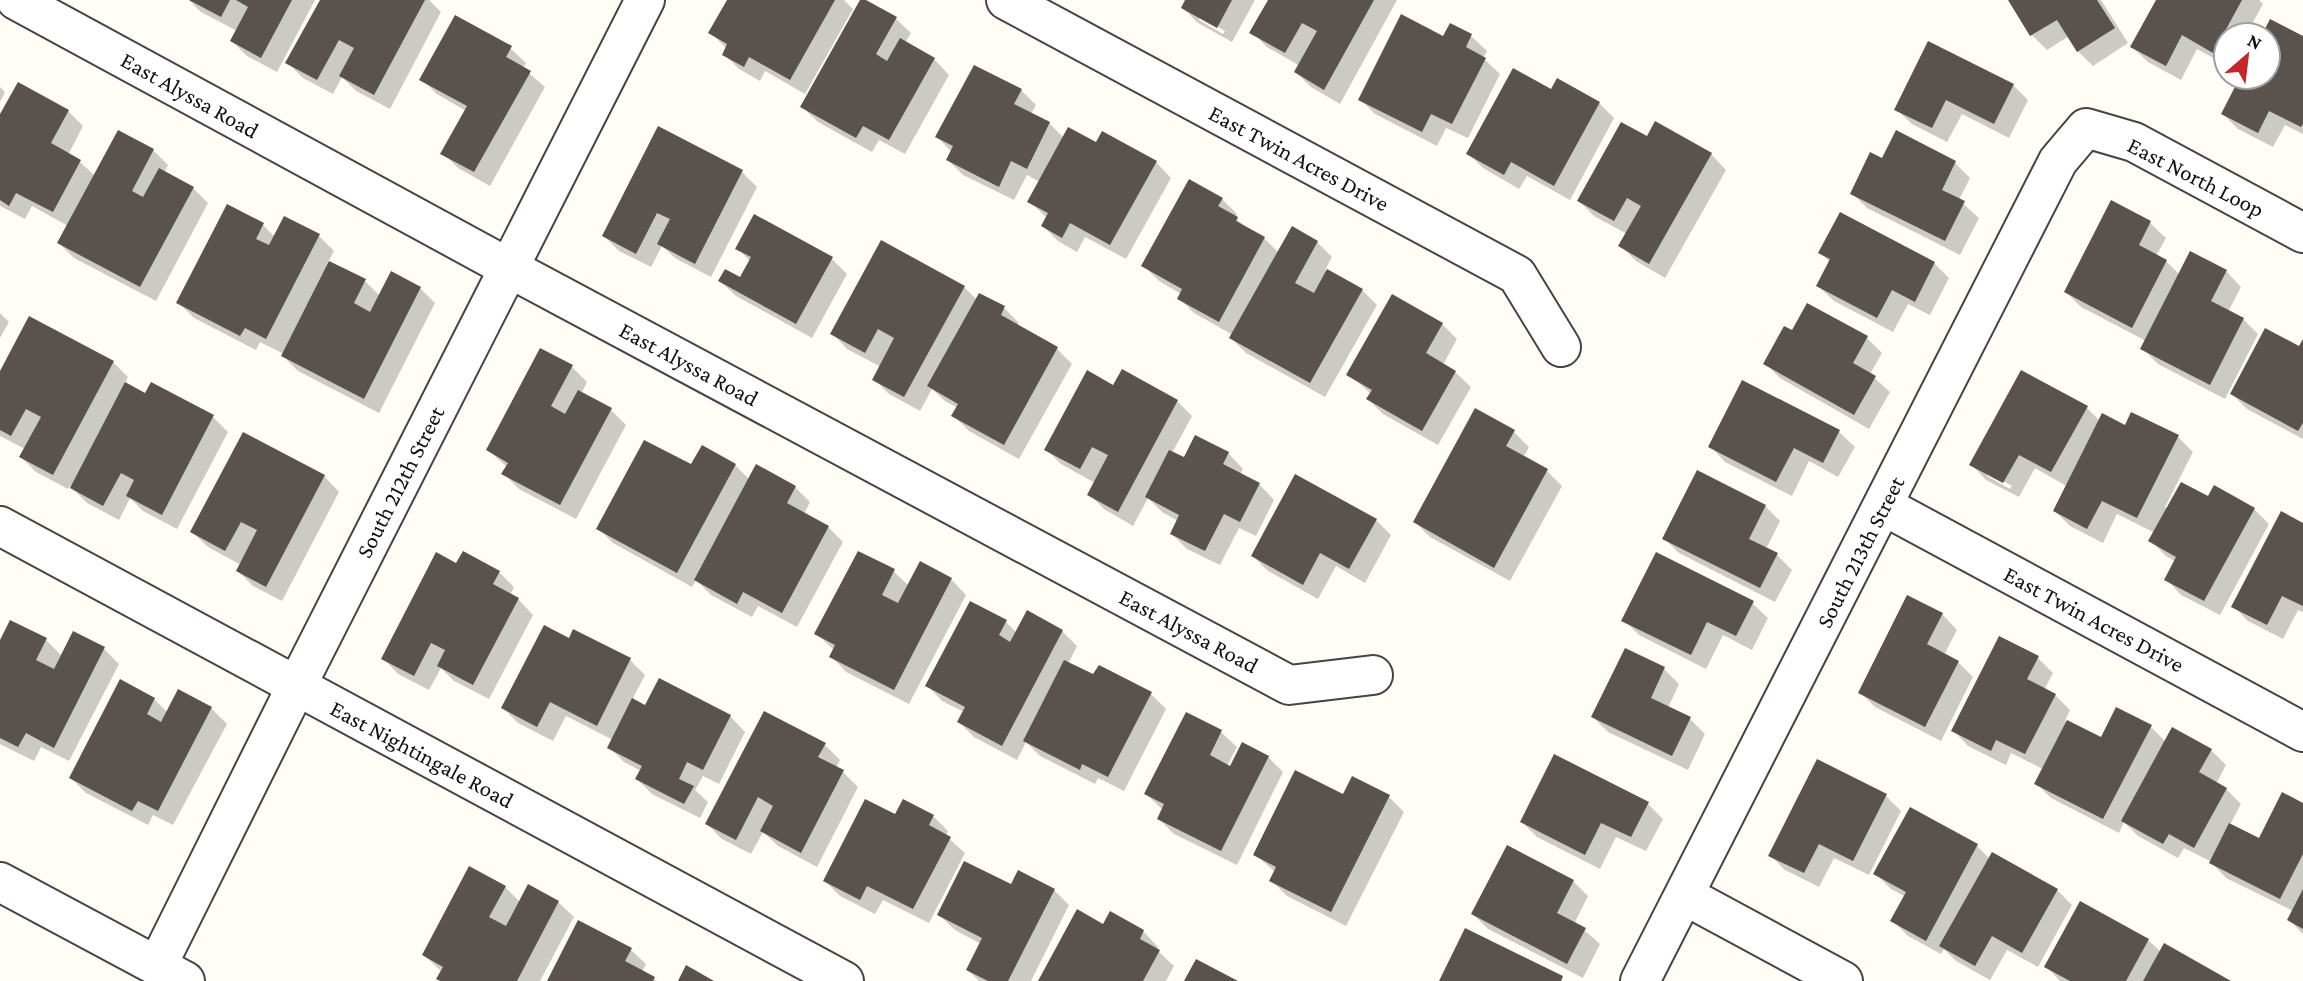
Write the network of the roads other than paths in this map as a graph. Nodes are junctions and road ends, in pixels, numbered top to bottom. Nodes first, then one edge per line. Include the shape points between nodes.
1 (16, 0) edge
2 (645, 0) edge
3 (1006, 0) edge
4 (2086, 128) joint
5 (2303, 233) edge
6 (509, 268) junction
7 (1561, 347) dead end
8 (1884, 506) junction
9 (0, 526) edge
10 (1373, 675) dead end
11 (296, 687) junction
12 (2303, 732) edge
13 (0, 882) edge
14 (1684, 895) junction
15 (171, 974) edge
16 (844, 981) edge
17 (1640, 981) edge
18 (1843, 981) edge

1 - 6 street, East Alyssa Road
2 - 6 street, South 212th Street
3 - 7 street, East Twin Acres Drive via 1517,275
4 - 5 street, East North Loop via 2134,142
4 - 8 street, South 213th Street via 2058,161
6 - 10 street, East Alyssa Road via 1290,684
6 - 11 street, South 212th Street
8 - 12 street, East Twin Acres Drive
8 - 14 street, South 213th Street
9 - 11 street, East Nightingale Road
11 - 15 street, South 212th Street
11 - 16 street, East Nightingale Road
13 - 15 street
14 - 17 street, South 213th Street
14 - 18 street

